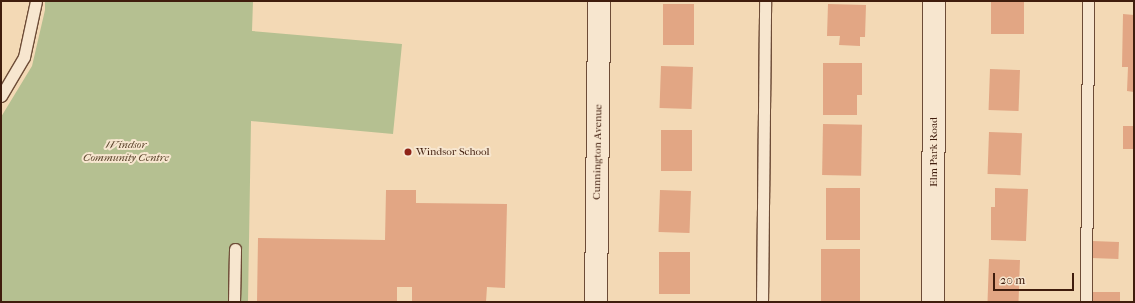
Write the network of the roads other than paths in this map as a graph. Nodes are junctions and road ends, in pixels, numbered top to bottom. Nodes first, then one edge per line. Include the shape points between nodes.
1 (36, 1) edge
2 (599, 1) edge
3 (766, 1) edge
4 (934, 1) edge
5 (1088, 1) edge
6 (1, 96) edge
7 (235, 249) dead end
8 (234, 302) edge
9 (596, 302) edge
10 (762, 302) edge
11 (933, 302) edge
12 (1086, 302) edge

1 - 6 lane via 24,57
2 - 9 street, Cunnington Avenue
3 - 10 lane
4 - 11 street, Elm Park Road
5 - 12 lane
7 - 8 lane

